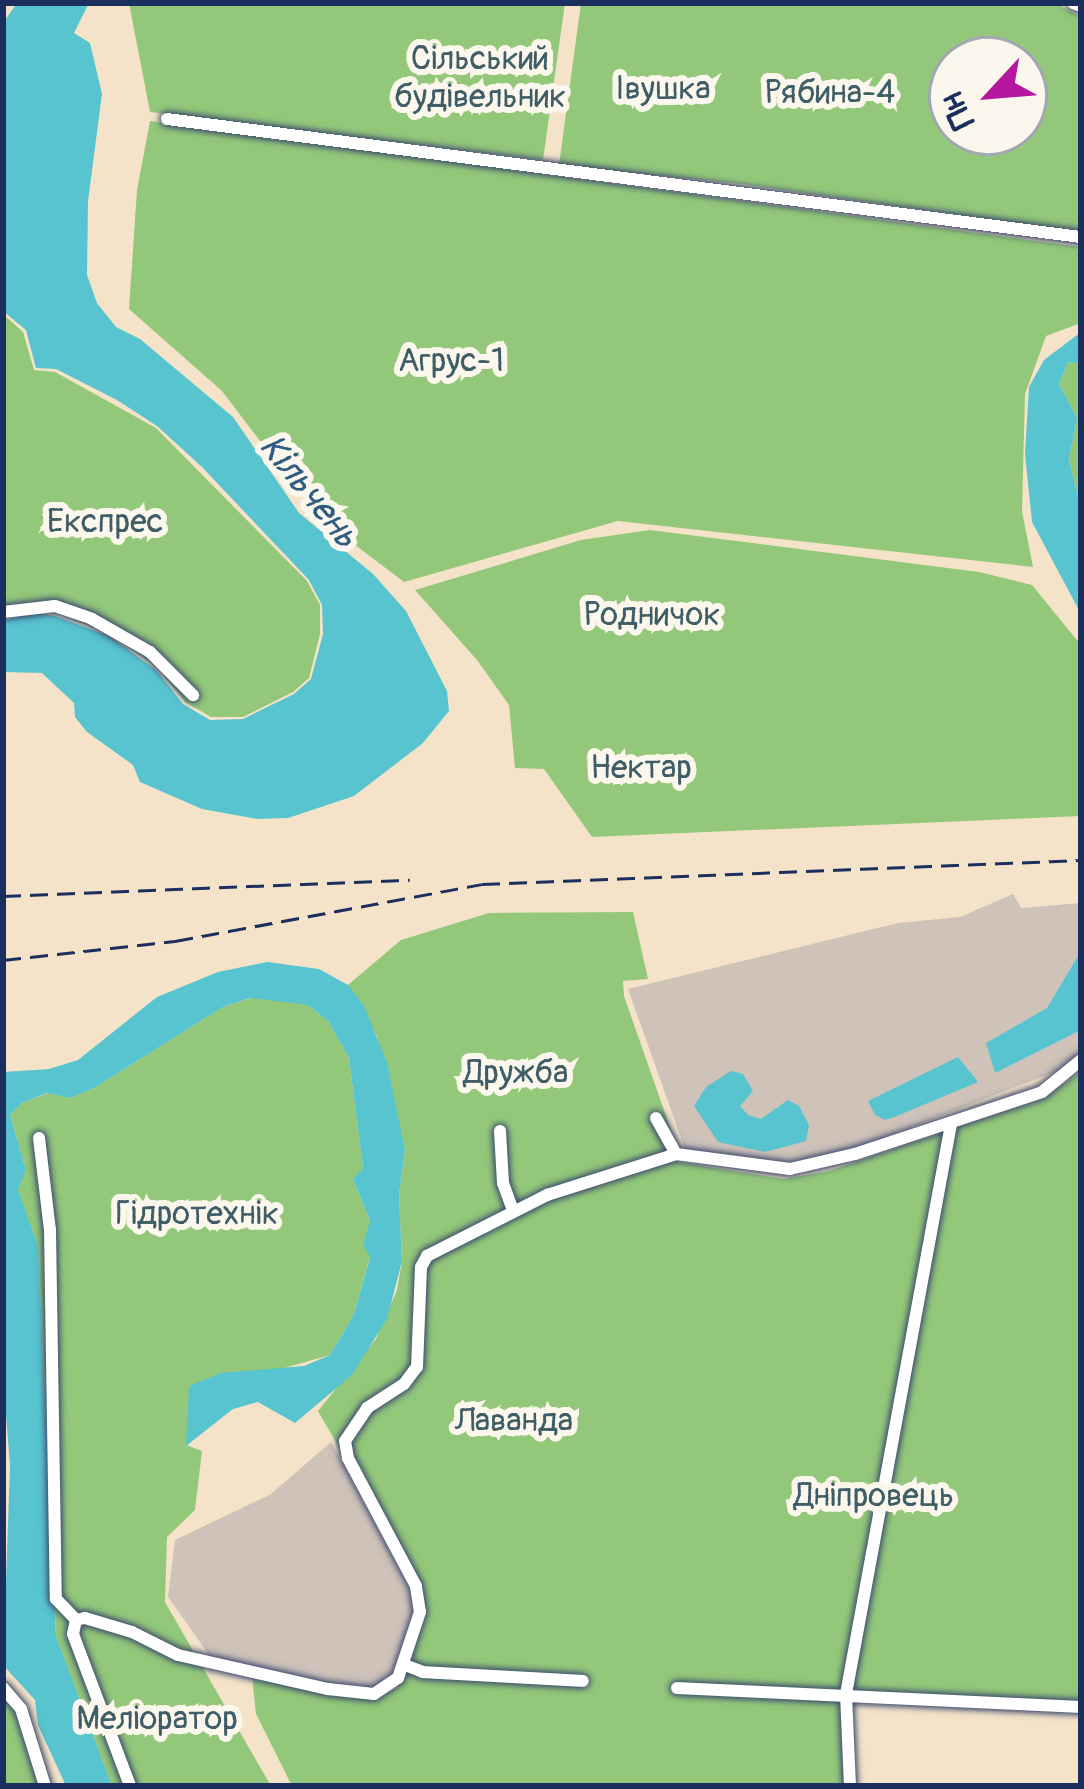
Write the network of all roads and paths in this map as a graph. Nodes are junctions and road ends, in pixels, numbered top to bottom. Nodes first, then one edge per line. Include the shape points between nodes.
1 (167, 119) dead end
2 (1081, 237) edge
3 (3, 612) edge
4 (193, 695) dead end
5 (1081, 1060) edge
6 (656, 1118) dead end
7 (951, 1124) junction
8 (500, 1131) dead end
9 (39, 1138) dead end
10 (676, 1154) junction
11 (513, 1210) junction
12 (76, 1620) junction
13 (405, 1665) junction
14 (583, 1681) dead end
15 (3, 1688) edge
16 (677, 1688) dead end
17 (846, 1694) junction
18 (1081, 1707) edge
19 (45, 1786) edge
20 (130, 1786) edge
21 (850, 1786) edge

1 - 2 street
3 - 4 street via 55,606 92,619 150,652
5 - 7 street via 1042,1092
6 - 10 street
7 - 10 street via 790,1168
7 - 17 street
8 - 11 street
9 - 12 street via 50,1230 56,1599
10 - 11 street
11 - 13 street via 427,1256 417,1367 367,1408 345,1441 416,1586 420,1612
12 - 13 street via 132,1631 178,1655 328,1689 374,1694
12 - 20 street via 73,1634
13 - 14 street
15 - 19 street via 20,1709
16 - 17 street
17 - 18 street
17 - 21 street

